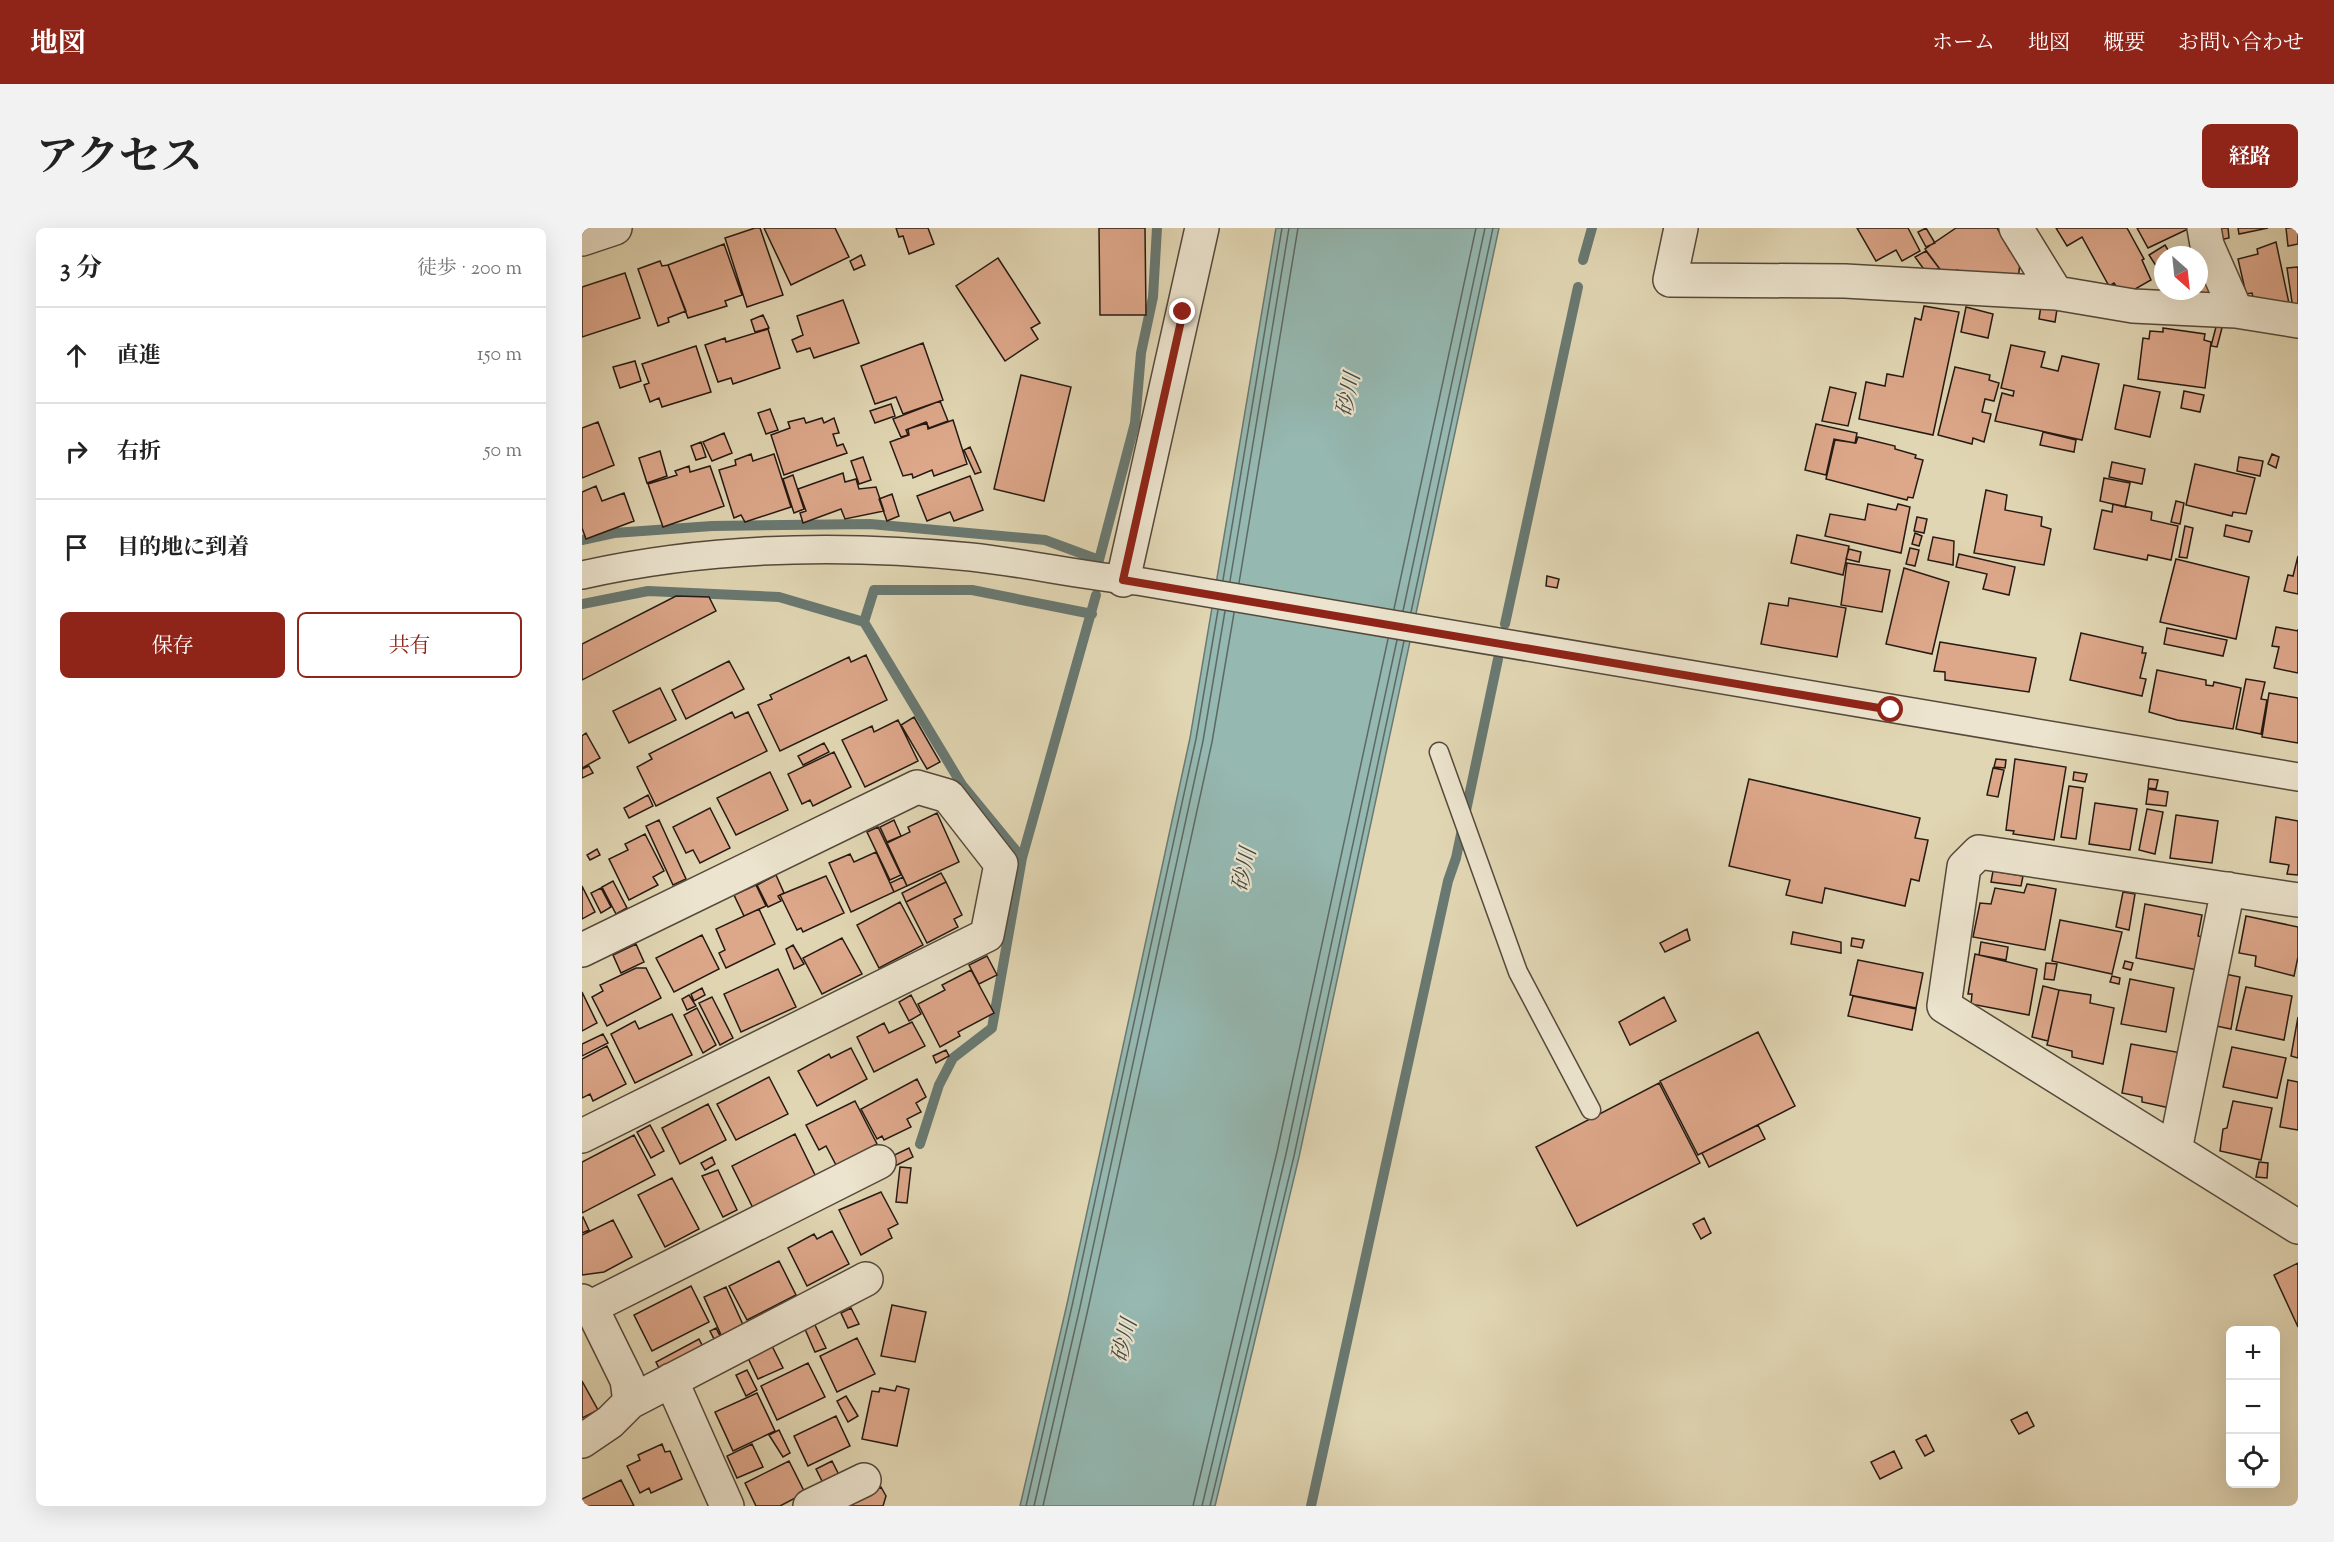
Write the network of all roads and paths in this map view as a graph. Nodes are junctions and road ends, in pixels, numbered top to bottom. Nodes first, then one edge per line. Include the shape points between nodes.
1 (615, 228) edge
2 (1202, 228) edge
3 (1681, 228) edge
4 (2016, 228) edge
5 (2204, 228) edge
6 (582, 239) edge
7 (2056, 293) junction
8 (2236, 311) junction
9 (2298, 321) edge
10 (582, 575) edge
11 (1130, 581) junction
12 (1439, 752) dead end
13 (2298, 777) edge
14 (2228, 889) junction
15 (2298, 900) edge
16 (582, 950) edge
17 (1592, 1110) dead end
18 (582, 1136) edge
19 (2175, 1150) junction
20 (879, 1162) dead end
21 (2298, 1227) edge
22 (866, 1280) dead end
23 (586, 1304) edge
24 (671, 1380) junction
25 (630, 1402) junction
26 (582, 1441) edge
27 (864, 1480) dead end
28 (727, 1506) edge
29 (810, 1506) edge

1 - 6 street
2 - 11 street
3 - 7 street via 1670,280 1845,281
4 - 7 street
5 - 8 street via 2207,245
7 - 8 street via 2133,306
8 - 9 street
10 - 11 street via 709,555 804,551 970,557
11 - 13 street
12 - 17 lane via 1518,972
14 - 15 street
14 - 19 street
14 - 19 street via 1979,852 1964,867 1944,1006
16 - 18 street via 917,788 948,796 1001,864 987,935
19 - 21 street
20 - 23 street
22 - 24 street
23 - 25 street via 627,1380
24 - 25 street
24 - 28 street
25 - 26 street
27 - 29 street

